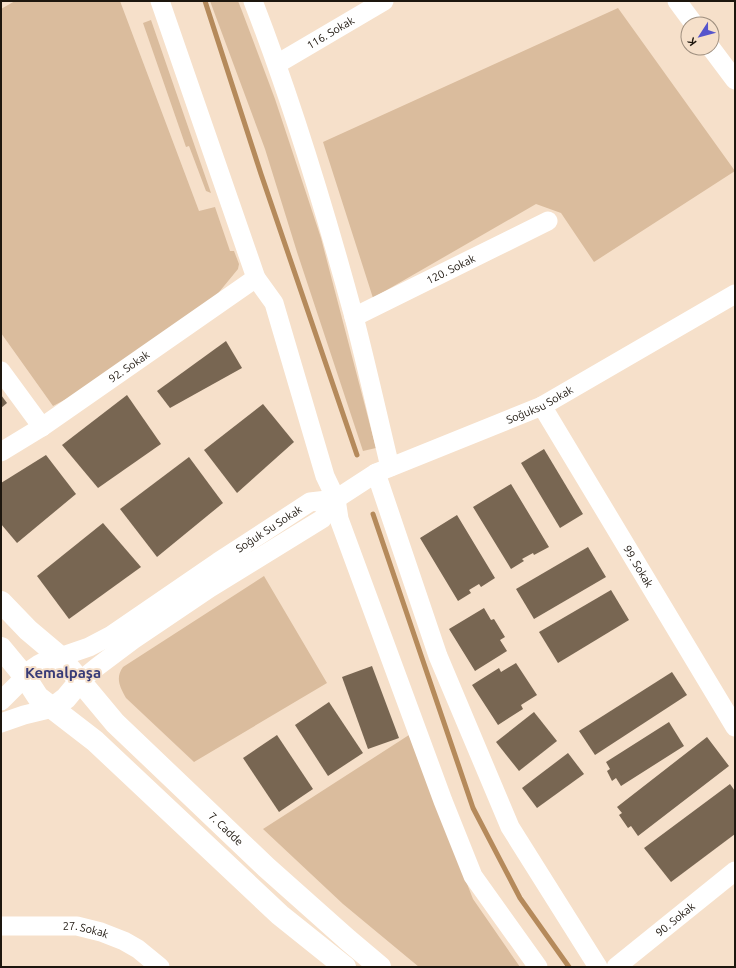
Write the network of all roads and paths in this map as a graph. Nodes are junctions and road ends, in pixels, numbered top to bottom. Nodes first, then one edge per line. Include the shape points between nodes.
1 (160, 1) edge
2 (253, 1) edge
3 (384, 1) edge
4 (677, 1) edge
5 (688, 16) edge
6 (718, 56) edge
7 (278, 64) junction
8 (735, 80) edge
9 (548, 221) dead end
10 (256, 278) junction
11 (735, 294) edge
12 (354, 317) junction
13 (1, 371) edge
14 (542, 406) junction
15 (42, 427) junction
16 (1, 452) edge
17 (383, 470) junction
18 (336, 499) junction
19 (1, 602) edge
20 (1, 648) edge
21 (60, 657) junction
22 (25, 677) junction
23 (80, 681) junction
24 (1, 701) edge
25 (53, 708) junction
26 (1, 724) edge
27 (735, 727) edge
28 (735, 871) edge
29 (1, 926) edge
30 (160, 967) edge
31 (345, 967) edge
32 (380, 967) edge
33 (538, 967) edge
34 (598, 967) edge
35 (616, 967) edge

1 - 10 street
2 - 7 street
3 - 7 street, 116. Sokak
4 - 5 street
6 - 8 street
7 - 12 street via 305,146
9 - 12 street, 120. Sokak
10 - 15 street, 92. Sokak
10 - 18 street via 274,303 325,476
11 - 14 street, Soğuksu Sokak
12 - 17 street
13 - 15 street
14 - 17 street, Soğuksu Sokak
14 - 27 street, 99. Sokak
15 - 16 street, 92. Sokak
17 - 18 street, Soğuksu Sokak
17 - 34 street via 438,656 510,827
18 - 21 street, Soğuk Su Sokak via 310,502 110,636 89,647
18 - 23 street, Soğuk Su Sokak via 322,519 210,588 133,640
18 - 33 street via 342,526 473,876
19 - 21 main road via 28,630
20 - 22 main road
21 - 22 main road via 48,660
21 - 23 main road
22 - 24 street
22 - 25 main road via 38,697
23 - 25 main road via 66,698
23 - 32 main road, 7. Cadde via 114,723 266,867
25 - 26 street
25 - 31 main road via 95,741 280,915
28 - 35 street, 90. Sokak
29 - 30 street, 27. Sokak via 77,926 101,932 138,949

